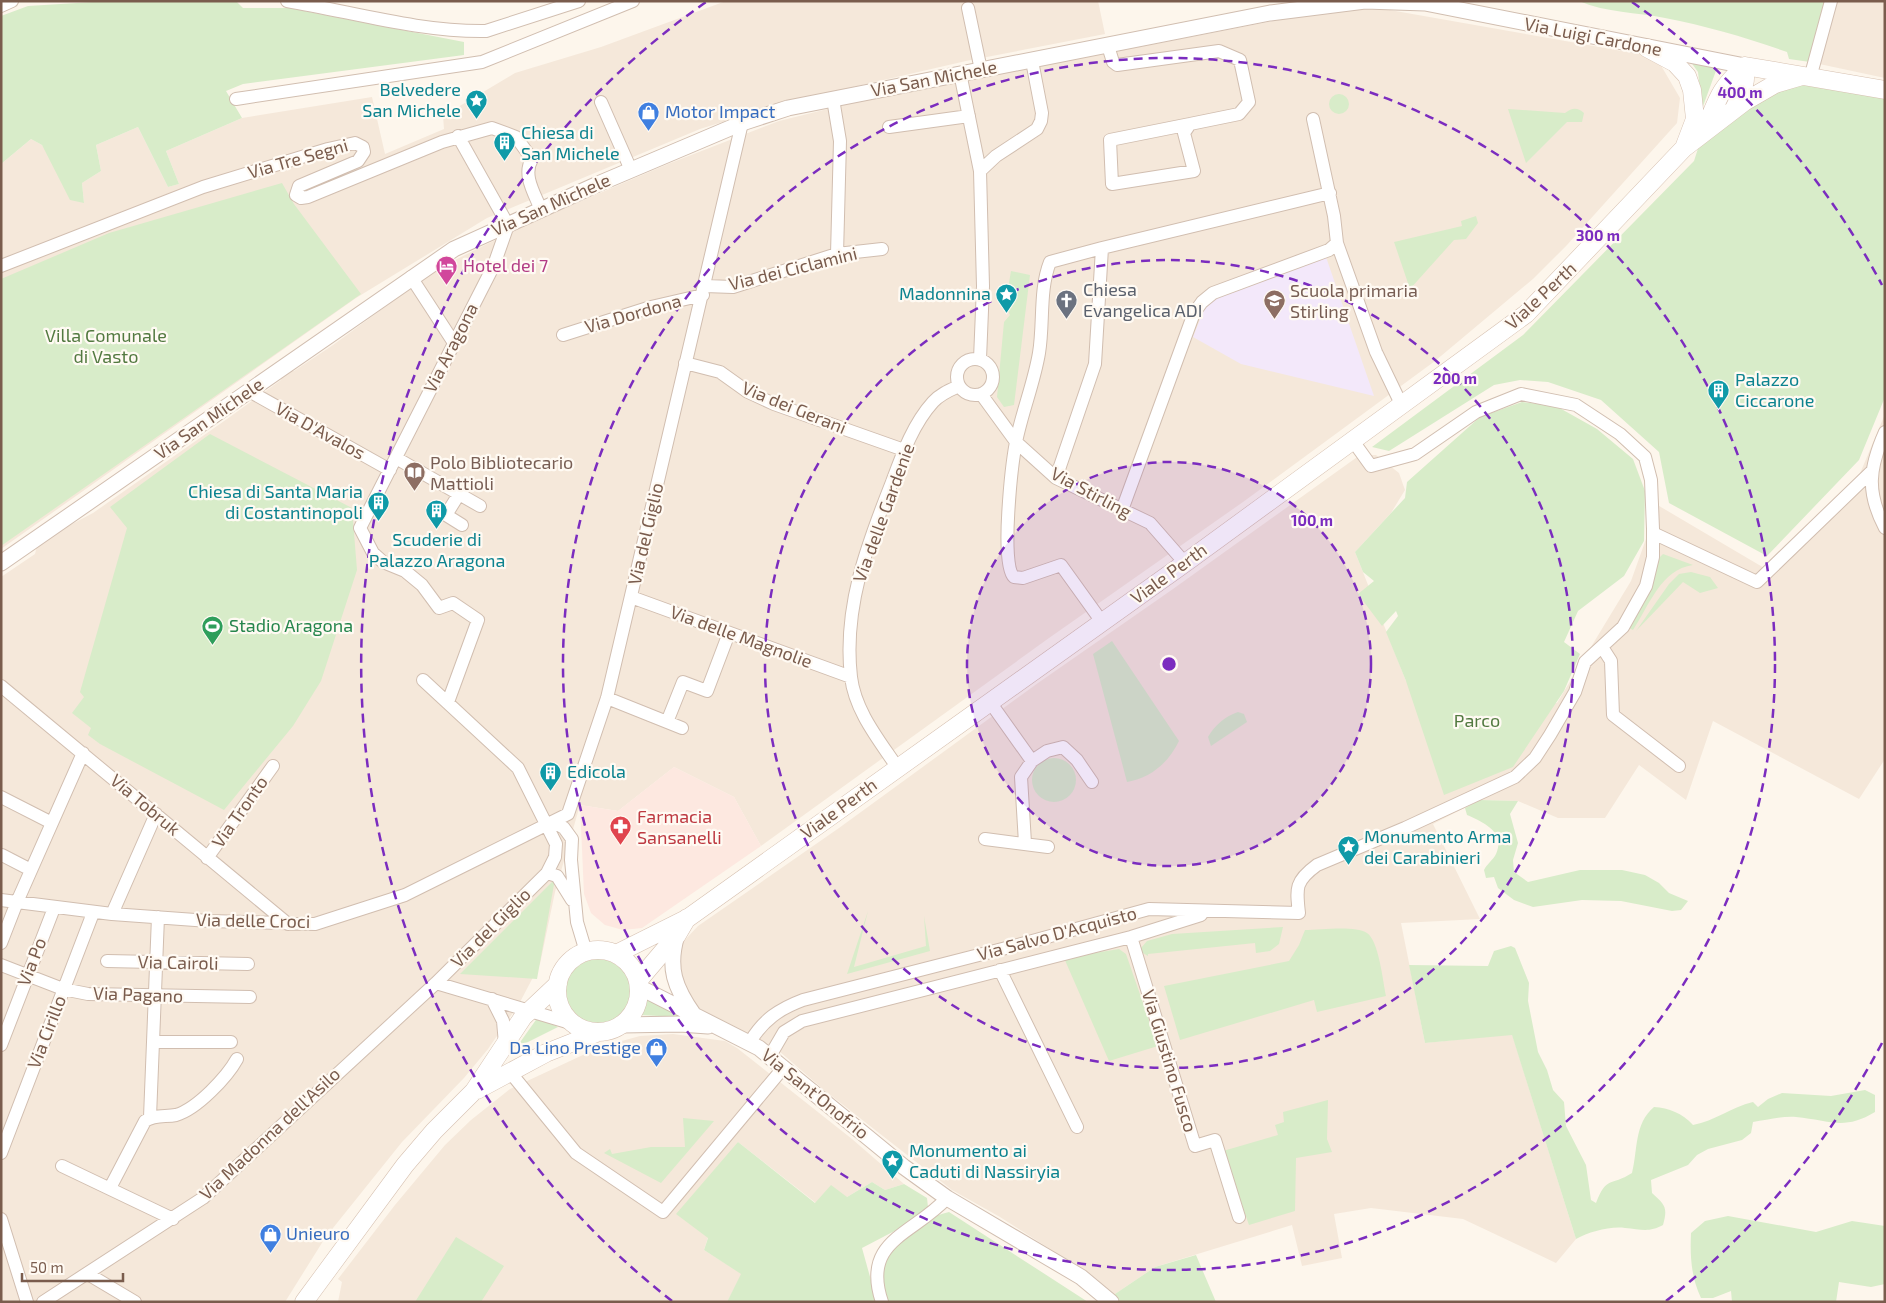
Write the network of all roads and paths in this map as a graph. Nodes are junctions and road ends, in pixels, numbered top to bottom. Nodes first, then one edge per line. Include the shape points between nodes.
1 (12, 1) edge
2 (287, 1) edge
3 (579, 1) edge
4 (633, 1) edge
5 (1831, 1) edge
6 (1299, 5) edge
7 (1, 6) edge
8 (968, 8) dead end
9 (1108, 46) junction
10 (1647, 48) junction
11 (1032, 61) junction
12 (1745, 66) junction
13 (982, 70) junction
14 (960, 73) junction
15 (1806, 77) junction
16 (1885, 90) edge
17 (236, 99) dead end
18 (833, 99) junction
19 (601, 102) dead end
20 (1733, 109) junction
21 (969, 116) junction
22 (1313, 119) dead end
23 (742, 123) junction
24 (1190, 124) junction
25 (889, 128) dead end
26 (1703, 133) junction
27 (458, 136) junction
28 (1684, 148) junction
29 (631, 170) junction
30 (980, 171) junction
31 (1330, 193) junction
32 (541, 210) junction
33 (508, 225) junction
34 (1337, 243) junction
35 (1102, 248) junction
36 (882, 249) dead end
37 (837, 254) junction
38 (1, 266) edge
39 (411, 277) junction
40 (704, 290) junction
41 (563, 335) dead end
42 (454, 343) junction
43 (980, 359) junction
44 (685, 364) junction
45 (959, 386) junction
46 (249, 391) junction
47 (981, 394) junction
48 (1402, 406) junction
49 (1885, 432) edge
50 (1354, 441) junction
51 (1016, 442) junction
52 (904, 450) junction
53 (396, 458) junction
54 (390, 470) junction
55 (1872, 471) junction
56 (1056, 478) junction
57 (458, 494) junction
58 (480, 506) dead end
59 (1122, 510) junction
60 (462, 525) dead end
61 (1885, 528) edge
62 (1653, 533) junction
63 (1, 563) edge
64 (1185, 563) junction
65 (631, 597) junction
66 (1102, 622) junction
67 (729, 633) junction
68 (1602, 647) junction
69 (851, 677) junction
70 (423, 680) dead end
71 (1, 686) edge
72 (606, 698) junction
73 (448, 702) junction
74 (990, 702) junction
75 (667, 722) junction
76 (682, 728) dead end
77 (83, 753) junction
78 (1032, 761) junction
79 (273, 766) dead end
80 (1679, 766) dead end
81 (898, 767) junction
82 (1092, 782) dead end
83 (1, 797) edge
84 (156, 814) junction
85 (52, 823) junction
86 (546, 825) junction
87 (985, 839) dead end
88 (1025, 843) junction
89 (1048, 847) dead end
90 (2, 855) edge
91 (208, 858) junction
92 (31, 870) junction
93 (547, 873) junction
94 (1, 900) edge
95 (17, 902) junction
96 (54, 908) junction
97 (1157, 910) junction
98 (1216, 910) junction
99 (576, 911) junction
100 (93, 912) junction
101 (112, 914) junction
102 (158, 917) junction
103 (688, 918) junction
104 (288, 924) junction
105 (1161, 926) junction
106 (677, 935) junction
107 (1130, 937) junction
108 (1, 943) edge
109 (586, 952) junction
110 (616, 954) junction
111 (107, 961) dead end
112 (157, 963) junction
113 (248, 964) dead end
114 (1, 965) edge
115 (933, 967) junction
116 (1000, 970) junction
117 (27, 975) junction
118 (436, 983) junction
119 (558, 984) junction
120 (638, 984) junction
121 (938, 986) junction
122 (63, 989) junction
123 (156, 996) junction
124 (250, 997) dead end
125 (492, 999) junction
126 (529, 1010) junction
127 (695, 1016) junction
128 (622, 1024) junction
129 (577, 1026) junction
130 (715, 1027) junction
131 (599, 1032) junction
132 (155, 1042) junction
133 (232, 1042) dead end
134 (750, 1042) junction
135 (505, 1044) junction
136 (1, 1045) edge
137 (770, 1056) junction
138 (237, 1059) dead end
139 (784, 1067) junction
140 (510, 1072) junction
141 (474, 1091) junction
142 (150, 1118) junction
143 (1077, 1127) dead end
144 (1, 1153) edge
145 (62, 1166) dead end
146 (110, 1188) junction
147 (947, 1198) junction
148 (1239, 1217) dead end
149 (1, 1219) edge
150 (173, 1219) junction
151 (88, 1274) junction
152 (27, 1302) edge
153 (43, 1302) edge
154 (135, 1302) edge
155 (304, 1302) edge
156 (882, 1302) edge
157 (1111, 1302) edge

1 - 7 street
2 - 3 street via 429,29 474,31 486,31
4 - 17 street via 482,62
5 - 15 street
6 - 9 street, Via San Michele
6 - 10 street, Via Luigi Cardone via 1365,1 1426,3
8 - 13 street
9 - 11 street, Via San Michele
9 - 24 street via 1117,65 1219,50 1240,60 1249,102 1246,108 1239,114
10 - 12 street, Via Luigi Cardone
10 - 28 main road, Viale Perth via 1675,63 1687,76 1695,119
11 - 13 street, Via San Michele
11 - 30 street via 1041,121 1036,129
12 - 15 main road, Via Luigi Cardone
12 - 20 main road, Viale Perth via 1746,78 1741,96
12 - 26 main road via 1718,94
13 - 14 street, Via San Michele
14 - 18 street, Via San Michele
14 - 21 street
15 - 16 main road, Via Luigi Cardone
15 - 20 main road, Viale Perth via 1775,84
18 - 23 street, Via San Michele via 788,108
18 - 37 street via 840,141
19 - 29 street
20 - 26 main road, Viale Perth
21 - 25 street
21 - 30 street
22 - 31 street
23 - 29 street, Via San Michele
23 - 40 street, Via del Giglio
24 - 24 street via 1184,134 1194,171 1112,184 1110,140
26 - 28 main road, Viale Perth
27 - 32 street via 492,128 516,137 532,159 527,170
27 - 33 street
27 - 38 street, Via Tre Segni via 308,197 296,195 298,186 358,161 364,152 363,147 355,143 328,149 203,187
28 - 48 main road, Viale Perth via 1526,314
29 - 32 street, Via San Michele
30 - 43 street via 983,286
31 - 34 street
31 - 35 street
32 - 33 street, Via San Michele
33 - 39 street, Via San Michele via 454,249
33 - 42 street, Via Aragona via 494,265
34 - 48 street via 1376,352
34 - 59 street via 1329,250 1213,293 1202,302 1194,313
35 - 51 street via 1050,262 1045,276 1034,380
35 - 56 street via 1095,364
36 - 37 street, Via dei Ciclamini
37 - 40 street, Via dei Ciclamini via 733,287
39 - 42 street
39 - 46 street, Via San Michele
40 - 41 street, Via Dordona
40 - 44 street, Via del Giglio
42 - 53 street, Via Aragona
43 - 45 street via 968,360 959,368
43 - 47 street via 990,365 994,376 990,387
44 - 52 street, Via dei Gerani via 720,372 748,392 774,404
44 - 65 street, Via del Giglio
45 - 47 street via 968,394
45 - 52 street, Via delle Gardenie via 934,401
46 - 54 street, Via D'Avalos
46 - 63 street, Via San Michele
47 - 51 street, Via Stirling
48 - 50 main road, Viale Perth
49 - 55 street via 1872,463
50 - 62 street via 1371,466 1415,454 1476,412 1521,394 1576,405 1620,434 1645,457 1651,480
50 - 64 main road, Viale Perth
51 - 56 street, Via Stirling
51 - 66 street via 1008,512 1010,574 1018,579 1061,565
52 - 69 street, Via delle Gardenie via 860,569 853,606
53 - 54 street, Via Aragona
53 - 57 street
54 - 73 street, Via Aragona via 360,528 373,553 422,585 439,608 453,603 478,620
55 - 61 street via 1874,498
55 - 62 street via 1757,582
56 - 59 street, Via Stirling
57 - 58 street
57 - 60 street via 446,515
59 - 64 street, Via Stirling via 1150,524
62 - 68 street via 1653,557 1646,586 1623,627
64 - 66 main road, Viale Perth
65 - 67 street, Via delle Magnolie
65 - 72 street, Via del Giglio
66 - 74 main road, Viale Perth
67 - 69 street, Via delle Magnolie
67 - 75 street via 707,691 683,682
68 - 80 street via 1611,661 1613,715
68 - 98 street via 1585,662 1574,692 1550,735 1515,777 1317,865 1299,882 1296,891 1299,913
69 - 81 street, Via delle Gardenie via 864,717
70 - 73 street
71 - 77 street, Via Tobruk
72 - 75 street
72 - 86 street, Via del Giglio via 568,814
73 - 86 street via 518,768
74 - 78 street
74 - 81 main road, Viale Perth
75 - 76 street
77 - 84 street, Via Tobruk
77 - 85 street
78 - 82 street via 1047,750 1063,747
78 - 88 street via 1021,777
79 - 91 street, Via Tronto
81 - 103 main road, Viale Perth
83 - 85 street
84 - 91 street, Via Tobruk
84 - 101 street
85 - 92 street
86 - 93 street, Via del Giglio via 556,844 555,857
86 - 99 street, Via del Giglio via 559,825 572,839
86 - 104 street, Via delle Croci via 405,895 315,924
87 - 88 street
88 - 89 street
90 - 92 street
91 - 104 street, Via Tobruk
92 - 95 street
93 - 99 street, Via del Giglio via 557,876 565,885
93 - 118 street, Via del Giglio
94 - 95 street, Via delle Croci
95 - 96 street, Via delle Croci
95 - 108 street
96 - 100 street, Via delle Croci
96 - 117 street, Via Po
97 - 98 street
97 - 105 street, Via Salvo D'Acquisto via 1162,916
97 - 115 street, Via Salvo D'Acquisto via 1150,909
98 - 105 street
99 - 109 street, Via del Giglio
100 - 101 street, Via delle Croci
100 - 122 street, Via Cirillo
101 - 102 street, Via delle Croci
102 - 104 street, Via delle Croci
102 - 112 street
103 - 106 main road
103 - 110 main road, Viale Perth
105 - 107 street, Via Salvo D'Acquisto
106 - 120 main road
106 - 127 street, Via Sant'Onofrio via 672,964 677,988
107 - 116 street, Via Salvo D'Acquisto
107 - 148 street, Via Giustino Fusco via 1195,1146 1215,1140
109 - 110 main road
109 - 119 main road via 568,964
110 - 120 main road via 626,961
111 - 112 street, Via Cairoli
112 - 113 street, Via Cairoli
112 - 123 street
114 - 117 street, Via Pagano
115 - 121 street
115 - 134 street, Via Salvo D'Acquisto via 789,1005 764,1021
116 - 121 street, Via Salvo D'Acquisto
116 - 143 street
117 - 122 street, Via Pagano
117 - 136 street, Via Po
118 - 125 street
118 - 150 street, Via Madonna dell'Asilo via 211,1192
119 - 126 main road
119 - 129 main road via 561,1007
120 - 127 street, Via Sant'Onofrio
120 - 128 main road via 636,1008
121 - 137 street, Via Salvo D'Acquisto via 802,1021 784,1032
122 - 123 street, Via Pagano via 88,994
122 - 144 street, Via Cirillo
123 - 124 street, Via Pagano
123 - 132 street
125 - 126 street
125 - 135 street via 503,1021
126 - 129 street
126 - 135 main road
127 - 130 street, Via Sant'Onofrio
128 - 130 street, Via Sant'Onofrio
128 - 131 main road
129 - 131 main road
130 - 134 street, Via Sant'Onofrio
131 - 140 main road via 546,1053
132 - 133 street
132 - 142 street
134 - 137 street, Via Sant'Onofrio
135 - 141 main road
137 - 139 street, Via Sant'Onofrio
138 - 142 street via 229,1074 187,1109
139 - 140 street via 663,1212 576,1153
139 - 147 street, Via Sant'Onofrio via 904,1167
140 - 141 main road
141 - 155 main road via 405,1165
142 - 146 street via 141,1126
145 - 146 street
146 - 150 street
147 - 156 street via 885,1248 878,1262 876,1277
147 - 157 street, Via Sant'Onofrio via 1081,1277
149 - 152 street
150 - 151 street, Via Madonna dell'Asilo
151 - 153 street, Via Madonna dell'Asilo
151 - 154 street

